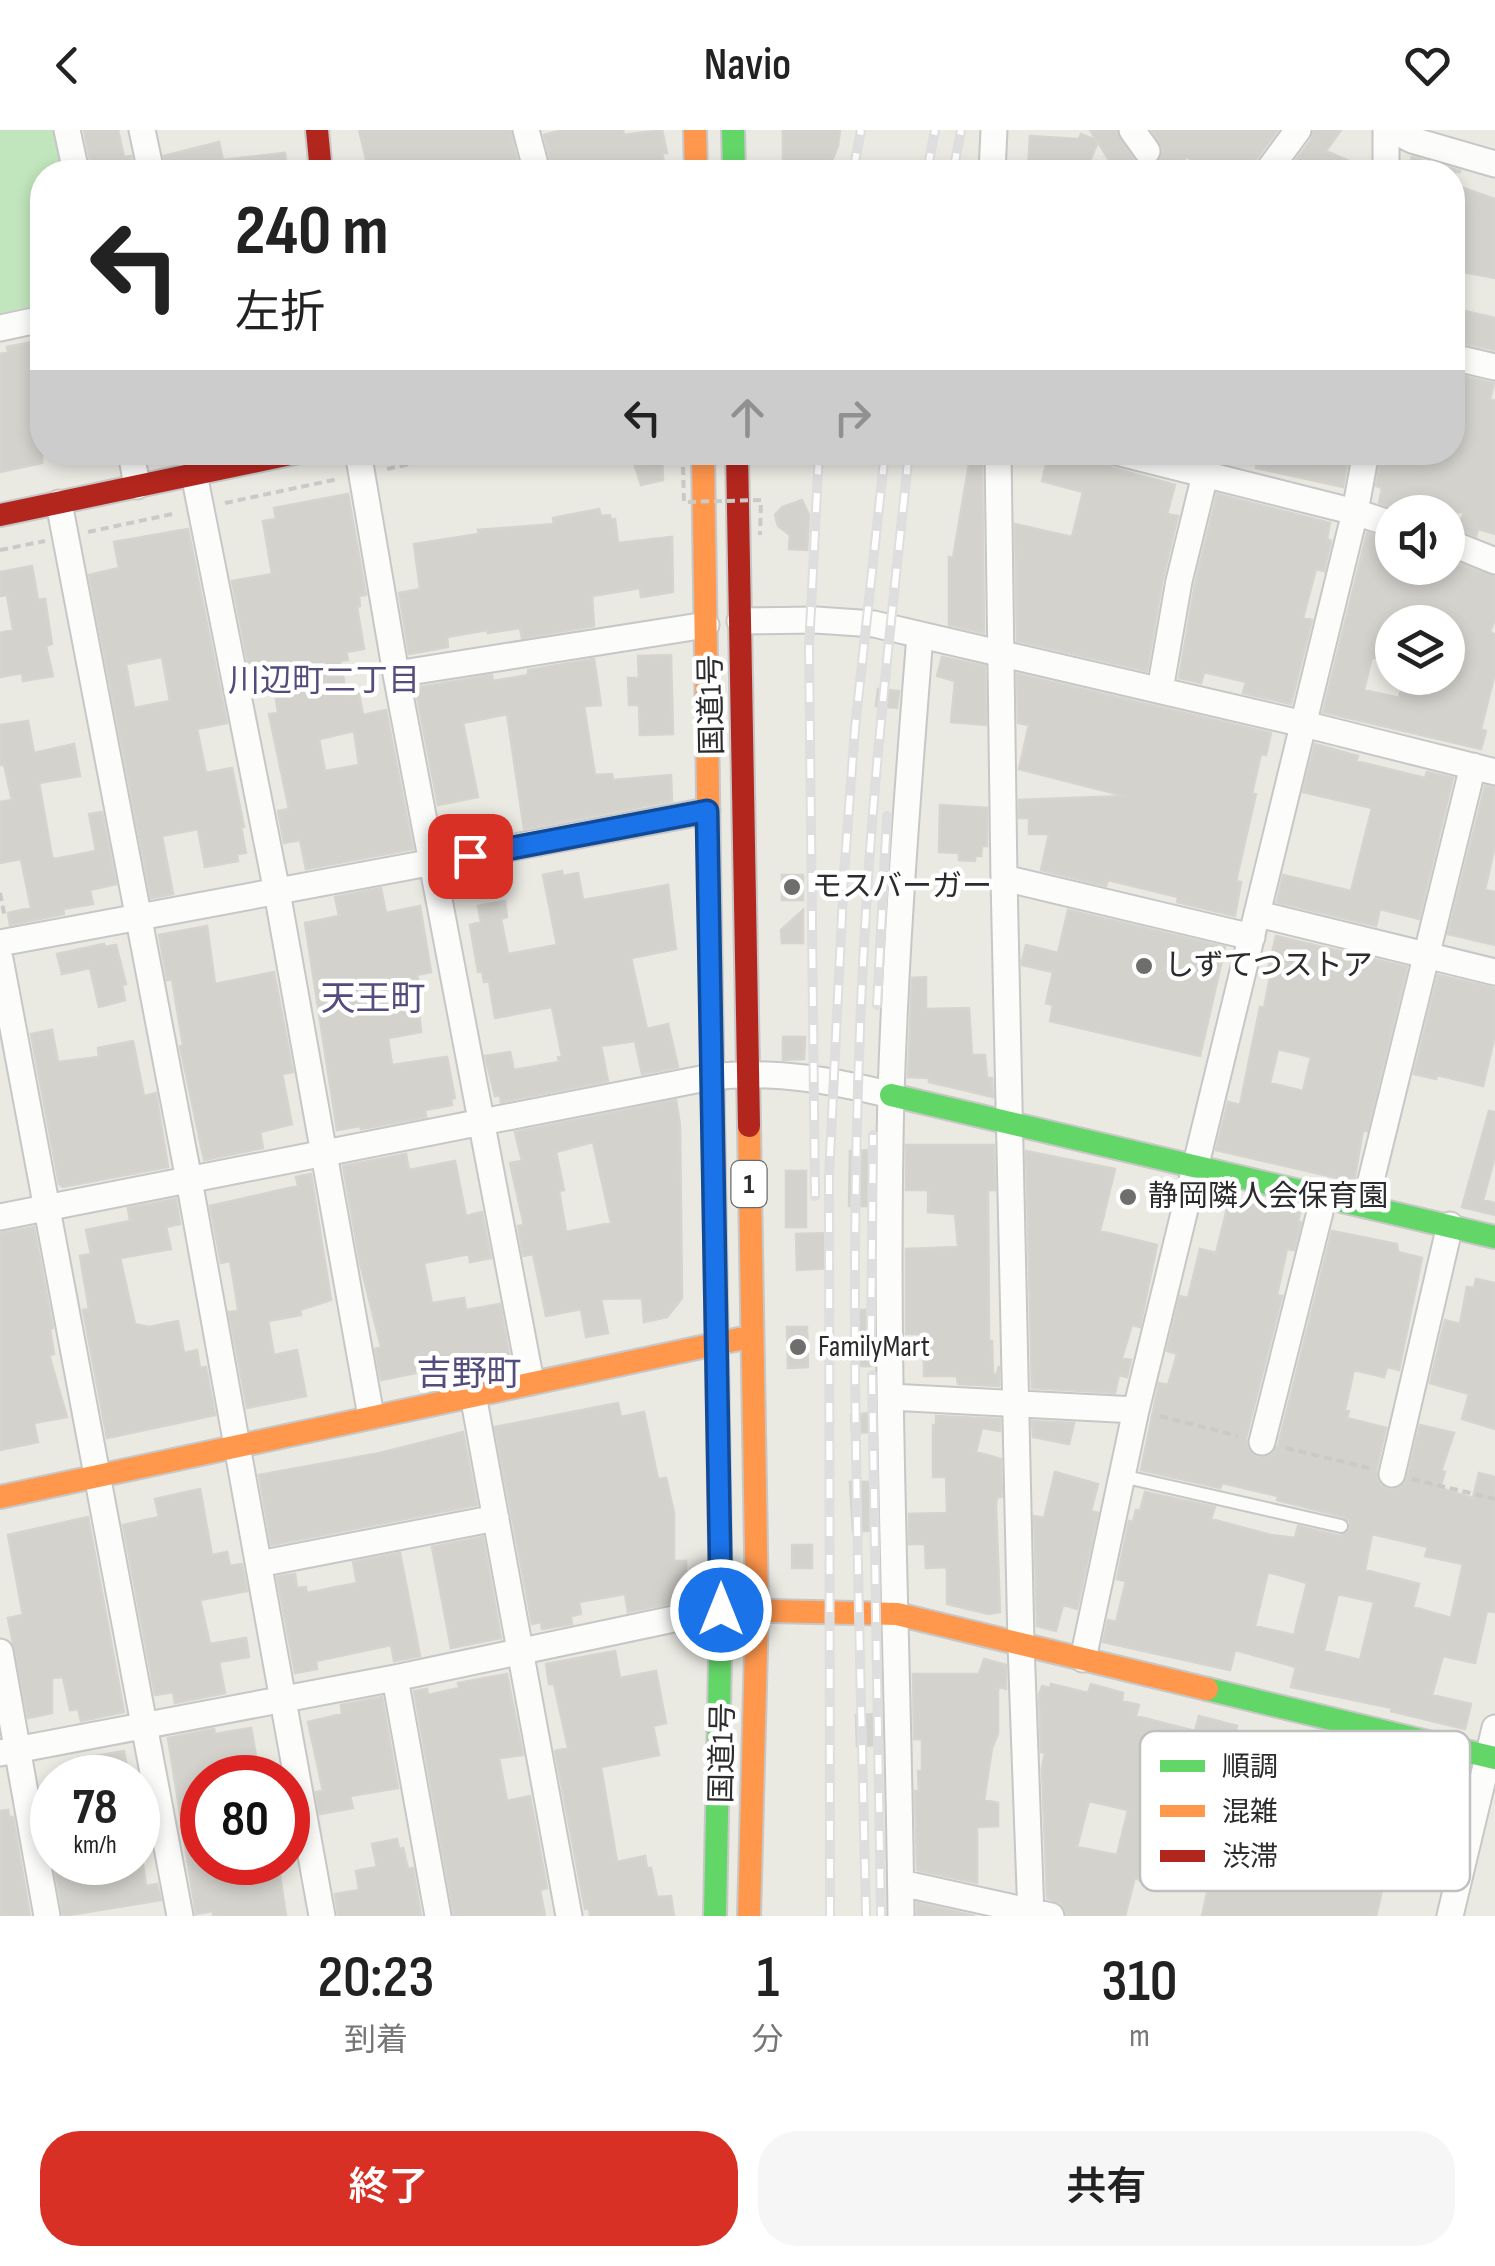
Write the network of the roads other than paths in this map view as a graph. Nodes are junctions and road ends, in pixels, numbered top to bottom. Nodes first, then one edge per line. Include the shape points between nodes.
1 (67, 130) edge
2 (142, 130) edge
3 (316, 130) edge
4 (526, 130) edge
5 (695, 130) edge
6 (733, 130) edge
7 (994, 130) edge
8 (1298, 130) edge
9 (1390, 130) edge
10 (73, 160) edge
11 (148, 160) edge
12 (320, 160) edge
13 (534, 160) edge
14 (696, 160) edge
15 (734, 160) edge
16 (993, 160) edge
17 (1276, 160) edge
18 (1387, 160) edge
19 (1495, 164) edge
20 (30, 322) edge
21 (0, 328) edge
22 (1465, 361) edge
23 (1495, 367) edge
24 (133, 465) edge
25 (237, 465) edge
26 (359, 465) edge
27 (703, 465) edge
28 (737, 465) edge
29 (998, 465) edge
30 (1169, 465) edge
31 (1363, 465) edge
32 (194, 474) junction
33 (1205, 474) junction
34 (137, 486) junction
35 (59, 503) junction
36 (1354, 512) junction
37 (0, 515) edge
38 (1375, 519) edge
39 (1465, 549) edge
40 (1495, 561) edge
41 (740, 621) junction
42 (706, 625) junction
43 (920, 634) junction
44 (1002, 654) junction
45 (396, 674) junction
46 (1160, 690) junction
47 (1304, 724) junction
48 (1484, 769) edge
49 (707, 811) junction
50 (433, 863) junction
51 (1004, 878) junction
52 (277, 892) junction
53 (138, 918) junction
54 (1255, 925) junction
55 (3, 934) edge
56 (1426, 955) junction
57 (0, 960) edge
58 (1495, 972) edge
59 (748, 1073) junction
60 (711, 1077) junction
61 (892, 1096) junction
62 (484, 1122) junction
63 (1010, 1124) junction
64 (326, 1153) junction
65 (1194, 1166) junction
66 (189, 1180) junction
67 (1324, 1196) junction
68 (1365, 1205) junction
69 (44, 1208) junction
70 (0, 1217) edge
71 (1450, 1226) junction
72 (1495, 1237) edge
73 (750, 1338) junction
74 (719, 1341) junction
75 (531, 1382) junction
76 (473, 1395) junction
77 (890, 1397) junction
78 (1017, 1404) junction
79 (1136, 1410) junction
80 (371, 1416) junction
81 (1262, 1442) road end
82 (237, 1446) junction
83 (1392, 1474) road end
84 (96, 1476) junction
85 (1122, 1476) junction
86 (0, 1497) edge
87 (496, 1518) junction
88 (1341, 1526) dead end
89 (260, 1564) junction
90 (721, 1610) junction
91 (757, 1610) junction
92 (897, 1614) junction
93 (1020, 1644) junction
94 (522, 1651) junction
95 (0, 1652) edge
96 (1083, 1659) junction
97 (396, 1678) junction
98 (285, 1699) junction
99 (144, 1725) junction
100 (1495, 1728) edge
101 (1380, 1731) edge
102 (9, 1751) edge
103 (1492, 1758) edge
104 (1470, 1841) edge
105 (901, 1883) junction
106 (1457, 1891) edge
107 (1038, 1914) edge
108 (47, 1916) edge
109 (180, 1916) edge
110 (322, 1916) edge
111 (438, 1916) edge
112 (568, 1916) edge
113 (714, 1916) edge
114 (749, 1916) edge
115 (901, 1916) edge
116 (1450, 1916) edge

1 - 10 street
2 - 11 street
3 - 12 main road
4 - 13 street
5 - 14 main road
6 - 15 main road
7 - 16 street
8 - 17 street
9 - 18 street
9 - 19 street
20 - 21 street
22 - 23 street
24 - 34 street
25 - 32 main road
26 - 45 street
27 - 42 main road, 国道1号 / 1
28 - 41 main road, 国道1号 / 1
29 - 44 street
30 - 33 street
31 - 36 street
32 - 34 main road
32 - 52 street
33 - 36 street
33 - 46 street
34 - 35 main road
35 - 37 main road
35 - 53 street
36 - 38 street
36 - 47 street
39 - 40 street
41 - 43 street via 874,624
41 - 59 main road, 国道1号 / 1
42 - 45 street
42 - 49 main road, 国道1号 / 1
43 - 44 street
43 - 61 street
44 - 46 street
44 - 51 street
45 - 50 street
46 - 47 street
47 - 48 street
47 - 54 street
48 - 56 street
49 - 50 street
49 - 60 main road, 国道1号 / 1
50 - 52 street
50 - 62 street
51 - 54 street
51 - 63 street
52 - 53 street
52 - 64 street
53 - 55 street
53 - 66 street
54 - 56 street
54 - 65 street
56 - 58 street
56 - 68 street
57 - 69 street
59 - 60 street
59 - 61 street via 828,1079
59 - 73 main road, 国道1号 / 1
60 - 62 street
60 - 74 main road, 国道1号 / 1
61 - 63 main road
61 - 77 street
62 - 64 street
62 - 75 street
63 - 65 main road
63 - 78 street
64 - 66 street
64 - 80 street
65 - 67 main road
65 - 79 street
66 - 69 street
66 - 82 street
67 - 68 main road
67 - 81 street
68 - 71 main road
69 - 70 street
69 - 84 street
71 - 72 main road
71 - 83 street
73 - 74 main road
73 - 91 main road, 国道1号 / 1
74 - 75 main road
74 - 90 main road, 国道1号 / 1
75 - 76 main road
76 - 80 main road
76 - 87 street
77 - 78 street
77 - 92 street
78 - 79 street
78 - 93 street
79 - 85 street
80 - 82 main road
82 - 84 main road
82 - 89 street
84 - 86 main road
84 - 99 street
85 - 88 lane
85 - 96 street
87 - 89 street
87 - 94 street
89 - 98 street
90 - 91 main road
90 - 94 street
90 - 113 main road, 国道1号 / 1
91 - 92 main road
91 - 114 main road, 国道1号 / 1
92 - 93 main road
92 - 105 street
93 - 96 main road
93 - 107 street
94 - 97 street
94 - 112 street
95 - 102 street
96 - 101 main road
97 - 98 street
97 - 111 street
98 - 99 street
98 - 110 street
99 - 102 street
99 - 109 street
100 - 103 street
102 - 108 street
103 - 104 street
105 - 107 street
105 - 115 street
106 - 116 street

